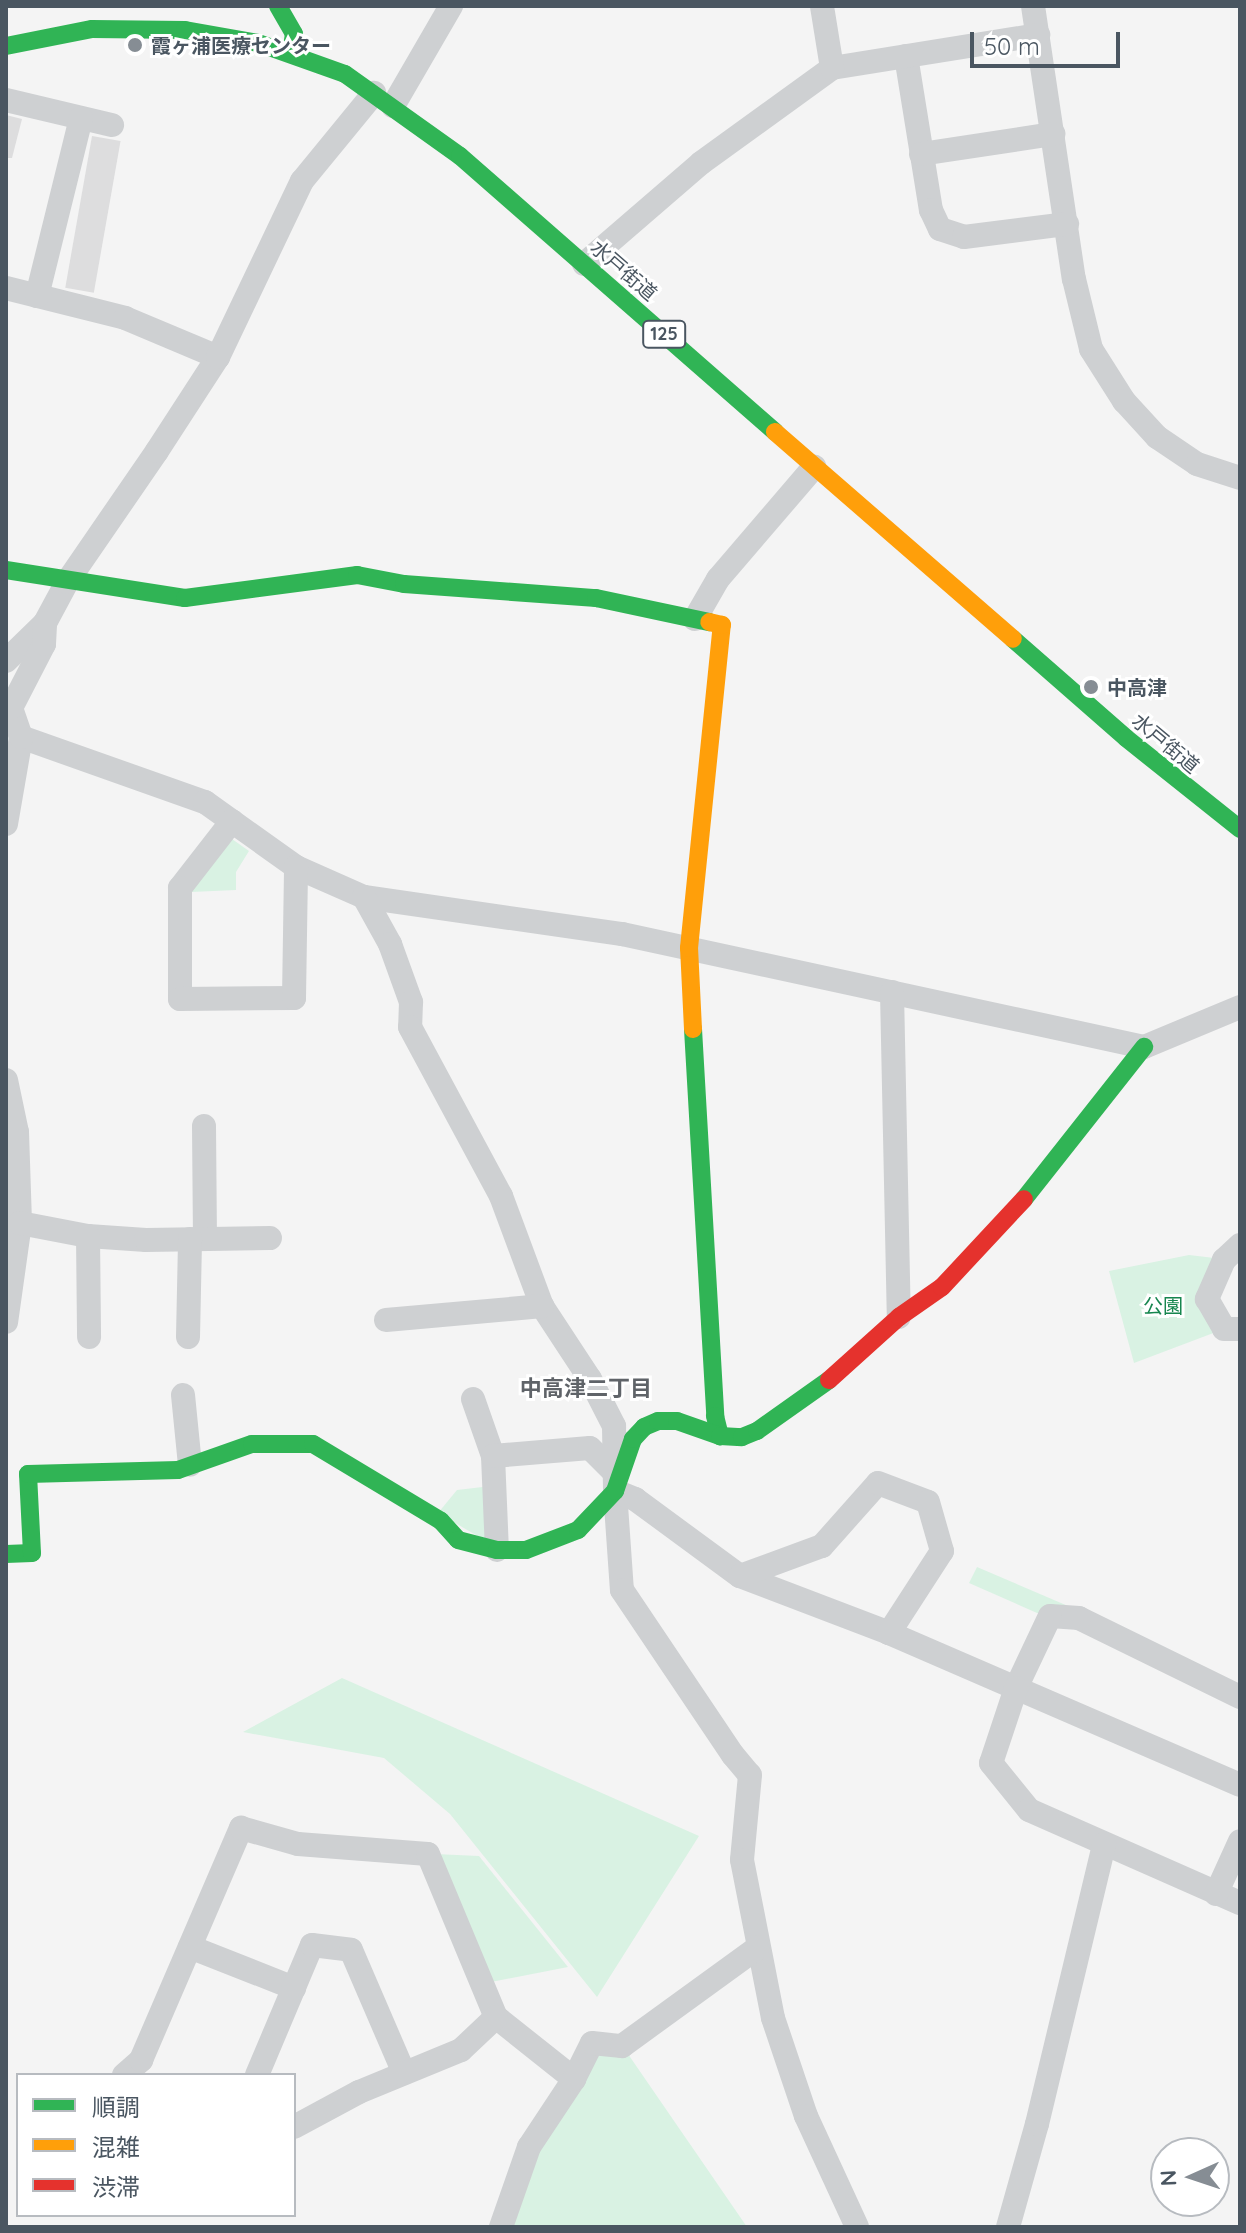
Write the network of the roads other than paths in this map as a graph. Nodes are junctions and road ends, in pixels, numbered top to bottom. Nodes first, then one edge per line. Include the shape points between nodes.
1 (278, 6) edge
2 (451, 6) edge
3 (822, 6) edge
4 (1033, 6) edge
5 (1038, 35) junction
6 (6, 46) edge
7 (291, 53) junction
8 (906, 56) junction
9 (832, 68) junction
10 (383, 99) junction
11 (6, 100) edge
12 (81, 118) junction
13 (112, 125) dead end
14 (1054, 134) junction
15 (921, 154) junction
16 (1067, 224) junction
17 (584, 264) junction
18 (6, 288) edge
19 (37, 296) junction
20 (218, 357) junction
21 (814, 467) junction
22 (1240, 478) edge
23 (6, 570) edge
24 (67, 582) junction
25 (695, 619) junction
26 (45, 623) junction
27 (6, 661) edge
28 (21, 737) junction
29 (232, 821) junction
30 (6, 824) edge
31 (1240, 829) edge
32 (296, 867) junction
33 (364, 897) junction
34 (689, 948) junction
35 (892, 992) junction
36 (1240, 1007) edge
37 (1144, 1047) junction
38 (6, 1080) edge
39 (204, 1126) dead end
40 (20, 1223) junction
41 (88, 1236) junction
42 (270, 1238) dead end
43 (197, 1239) junction
44 (1240, 1245) edge
45 (542, 1306) junction
46 (899, 1317) junction
47 (386, 1320) dead end
48 (6, 1322) edge
49 (1240, 1329) edge
50 (89, 1337) dead end
51 (188, 1337) dead end
52 (183, 1395) dead end
53 (473, 1399) dead end
54 (720, 1436) junction
55 (493, 1456) junction
56 (190, 1465) junction
57 (17, 1474) edge
58 (615, 1482) junction
59 (497, 1550) junction
60 (6, 1554) edge
61 (740, 1576) junction
62 (889, 1633) junction
63 (1016, 1688) junction
64 (1240, 1697) edge
65 (1240, 1785) edge
66 (1240, 1841) edge
67 (1104, 1844) junction
68 (1216, 1894) junction
69 (1240, 1903) edge
70 (190, 1947) junction
71 (757, 1948) junction
72 (294, 1988) junction
73 (496, 2017) junction
74 (126, 2073) edge
75 (258, 2073) edge
76 (404, 2073) junction
77 (574, 2079) junction
78 (296, 2126) edge
79 (501, 2227) edge
80 (857, 2227) edge
81 (1008, 2227) edge

1 - 7 main road via 294,34
2 - 10 street
3 - 9 street
4 - 5 street
5 - 8 street
5 - 14 street
6 - 7 main road, 水戸街道 / 125 via 77,31 152,27 221,35
7 - 10 main road, 水戸街道 / 125 via 345,74
8 - 9 street
8 - 15 street
9 - 17 street via 701,163
10 - 17 main road, 水戸街道 / 125 via 460,156
10 - 20 street via 302,181
11 - 12 street
12 - 13 street
12 - 19 street
14 - 15 street
14 - 16 street
15 - 16 street via 931,210 940,229 964,237
16 - 22 street via 1091,349 1124,401 1157,437 1197,464
17 - 21 main road, 水戸街道 / 125
18 - 19 street
19 - 20 street via 125,318
20 - 24 street
21 - 25 street via 718,579
21 - 31 main road, 水戸街道 / 125 via 1156,765
23 - 24 main road
24 - 25 main road via 185,598 357,575 419,585 596,598
24 - 26 street
25 - 34 main road via 722,625
26 - 27 street
26 - 28 street via 44,644 11,708
28 - 29 street via 205,802
28 - 30 street
29 - 32 street
29 - 32 street via 180,888 180,999 294,998
32 - 33 street
33 - 34 street
33 - 45 street via 390,944 411,1002 410,1027 501,1196
34 - 35 street
34 - 54 main road
35 - 37 street
35 - 46 street
36 - 37 street
37 - 46 main road via 1044,1178 942,1287
38 - 40 street via 17,1132
39 - 43 street
40 - 41 street
40 - 48 street
41 - 43 street
41 - 50 street
42 - 43 street
43 - 51 street
44 - 49 street via 1224,1260 1207,1299 1224,1329
45 - 47 street
45 - 58 street via 614,1426
46 - 54 main road via 833,1377 757,1431
52 - 56 street
53 - 55 street
54 - 58 main road via 677,1421 644,1427 633,1439
55 - 58 street via 590,1448
55 - 59 street
56 - 57 main road via 178,1470
56 - 59 main road via 252,1444 313,1444 441,1521 458,1540
57 - 60 main road via 32,1553
58 - 59 main road via 578,1530 526,1550
58 - 61 street
58 - 71 street via 622,1590 750,1775 742,1860
61 - 62 street
61 - 62 street via 822,1546 878,1483 928,1502 942,1551
62 - 63 street
63 - 64 street via 1050,1616 1079,1618
63 - 65 street
63 - 67 street via 991,1763 1029,1810
66 - 68 street
67 - 68 street
67 - 81 street
68 - 69 street
70 - 72 street
70 - 73 street via 241,1828 298,1844 428,1854
70 - 74 street via 141,2060
71 - 77 street via 622,2046 592,2043
71 - 80 street via 773,2018 806,2116
72 - 75 street
72 - 76 street via 312,1945 351,1950
73 - 76 street via 461,2050
73 - 77 street
76 - 78 street
77 - 79 street via 529,2147

